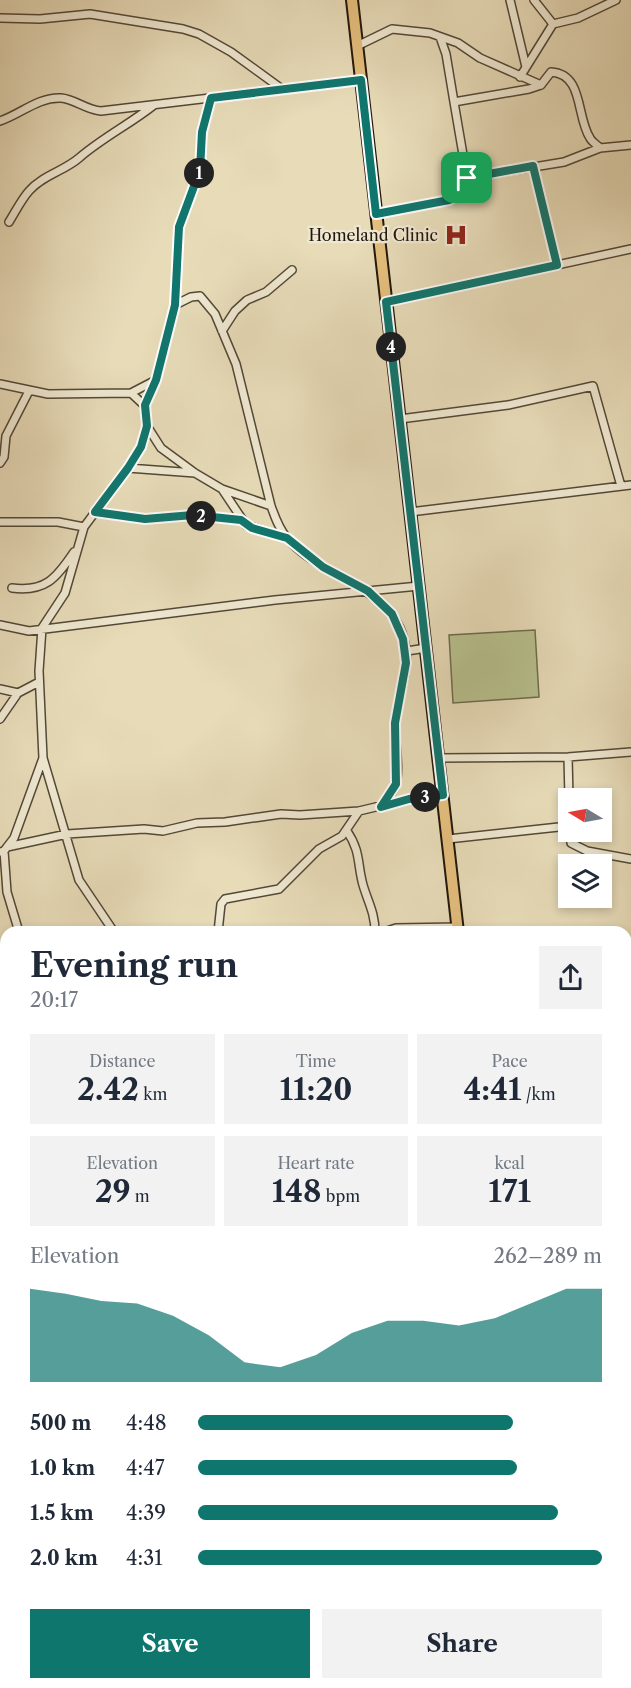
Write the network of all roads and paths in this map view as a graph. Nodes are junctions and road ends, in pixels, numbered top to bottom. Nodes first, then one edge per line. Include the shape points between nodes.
1 (352, 0) edge
2 (510, 0) edge
3 (534, 0) edge
4 (616, 0) edge
5 (0, 18) edge
6 (554, 24) junction
7 (440, 37) junction
8 (357, 46) junction
9 (526, 68) junction
10 (520, 77) junction
11 (361, 80) junction
12 (541, 85) junction
13 (282, 89) junction
14 (211, 98) junction
15 (454, 102) junction
16 (154, 105) junction
17 (0, 121) edge
18 (631, 145) edge
19 (600, 148) junction
20 (533, 166) junction
21 (467, 178) junction
22 (376, 214) junction
23 (9, 222) dead end
24 (631, 249) edge
25 (557, 265) junction
26 (292, 270) dead end
27 (386, 302) junction
28 (175, 305) junction
29 (222, 331) junction
30 (156, 380) junction
31 (0, 384) edge
32 (29, 391) junction
33 (131, 393) junction
34 (145, 405) junction
35 (400, 419) junction
36 (147, 426) junction
37 (0, 464) edge
38 (128, 468) junction
39 (195, 473) junction
40 (631, 485) edge
41 (621, 486) junction
42 (222, 489) junction
43 (271, 506) junction
44 (95, 512) junction
45 (410, 512) junction
46 (241, 520) junction
47 (0, 522) edge
48 (84, 527) junction
49 (287, 538) junction
50 (76, 549) junction
51 (57, 577) junction
52 (69, 580) junction
53 (419, 586) junction
54 (12, 588) dead end
55 (368, 591) junction
56 (0, 625) edge
57 (42, 628) junction
58 (426, 648) junction
59 (406, 651) junction
60 (39, 682) junction
61 (0, 689) edge
62 (18, 693) junction
63 (0, 719) edge
64 (631, 752) edge
65 (568, 757) junction
66 (42, 758) junction
67 (438, 758) junction
68 (569, 788) edge
69 (443, 795) junction
70 (381, 807) junction
71 (359, 810) junction
72 (558, 827) edge
73 (347, 831) junction
74 (67, 834) junction
75 (448, 839) junction
76 (571, 842) edge
77 (4, 850) edge
78 (631, 859) edge
79 (17, 926) edge
80 (110, 926) edge
81 (219, 926) edge
82 (375, 926) edge
83 (458, 926) edge

1 - 8 main road
2 - 9 street
3 - 6 street
4 - 6 street via 579,18
5 - 13 street via 90,14 183,29 231,52
6 - 9 street
7 - 8 street via 392,29
7 - 10 street
7 - 15 street
8 - 11 main road
9 - 10 street
10 - 12 street
11 - 13 street
11 - 22 main road
12 - 15 street
12 - 19 street via 551,72 568,78 590,139
13 - 14 street
14 - 16 street
14 - 28 street via 202,132 200,170 179,227
15 - 21 street
16 - 17 street via 101,111 88,110 62,98 29,105
16 - 23 street via 79,158 40,180
18 - 19 street
19 - 20 street via 564,162
20 - 21 street
20 - 25 street
21 - 22 street via 461,193 449,200
22 - 27 main road
24 - 25 street
25 - 27 street
26 - 29 street via 266,292 235,310
27 - 35 main road
28 - 29 street via 200,296 215,314
28 - 30 street
29 - 43 street via 236,364
30 - 33 street
30 - 34 street
31 - 32 street
32 - 33 street
32 - 37 street via 6,436
33 - 34 street
34 - 36 street
35 - 41 street via 508,405 593,386
35 - 45 main road
36 - 38 street via 141,447
36 - 39 street via 160,448
38 - 39 street
38 - 44 street
39 - 42 street
40 - 41 street
41 - 45 street
42 - 43 street
42 - 46 street
43 - 49 street
44 - 46 street via 145,519 193,515
44 - 48 street
45 - 53 main road
46 - 49 street via 252,528
47 - 48 street via 58,522
48 - 50 street
49 - 55 street via 323,567
50 - 51 street
50 - 52 street
51 - 52 street
51 - 54 street via 32,590
52 - 57 street
53 - 55 street
53 - 58 main road
55 - 57 street
55 - 59 street via 392,614
56 - 57 street via 29,631
57 - 60 street
58 - 59 street
58 - 67 main road
59 - 70 street via 395,723 396,784
60 - 62 street
60 - 66 street
61 - 62 street
62 - 63 street
64 - 65 street
65 - 67 street
65 - 68 street
66 - 74 street
66 - 77 street via 14,837
67 - 69 main road
69 - 70 street
69 - 75 main road
70 - 71 street
71 - 73 street
71 - 74 street via 281,814 197,823 163,831
72 - 75 street
73 - 81 street via 304,862 279,890 225,899
73 - 82 street via 357,846 360,874
74 - 77 street
74 - 80 street via 79,880
75 - 83 main road
76 - 78 street via 587,851
77 - 79 street via 8,892

